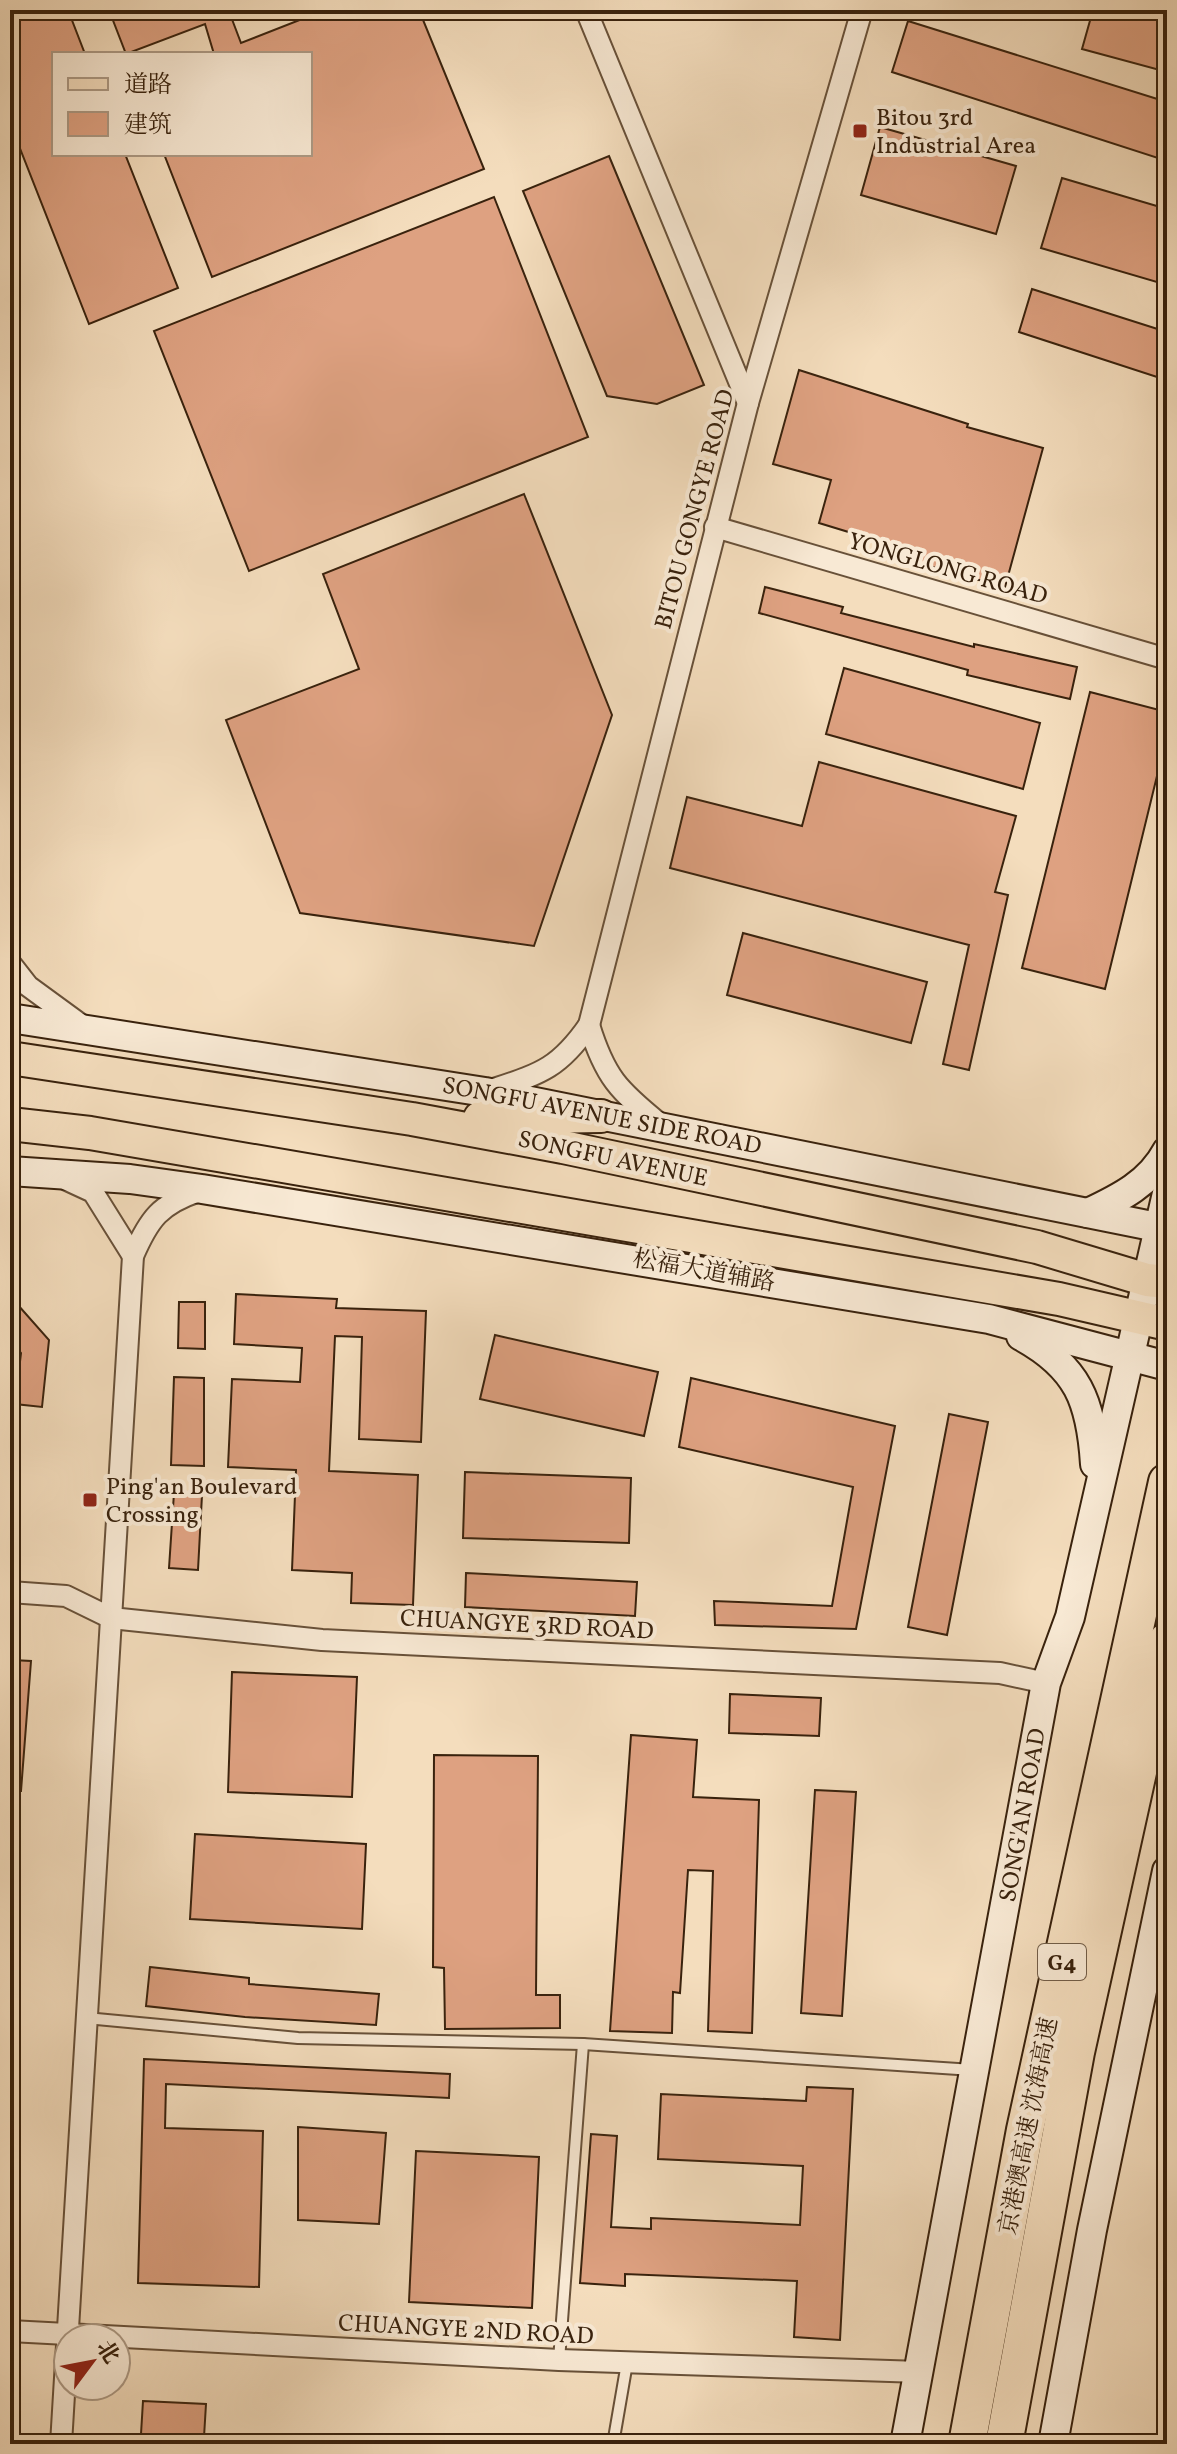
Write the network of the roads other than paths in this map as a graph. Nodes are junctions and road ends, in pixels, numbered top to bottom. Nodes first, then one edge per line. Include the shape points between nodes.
1 (586, 10) edge
2 (862, 10) edge
3 (748, 403) junction
4 (715, 527) junction
5 (1167, 659) edge
6 (10, 963) edge
7 (10, 1018) edge
8 (589, 1025) junction
9 (90, 1030) junction
10 (10, 1058) edge
11 (485, 1092) junction
12 (601, 1116) junction
13 (412, 1119) junction
14 (10, 1124) edge
15 (660, 1124) junction
16 (1167, 1151) edge
17 (10, 1171) edge
18 (58, 1175) junction
19 (202, 1189) junction
20 (1167, 1193) edge
21 (517, 1205) junction
22 (1088, 1213) junction
23 (423, 1223) junction
24 (1163, 1228) edge
25 (634, 1239) junction
26 (776, 1250) junction
27 (133, 1256) junction
28 (1157, 1281) edge
29 (807, 1289) junction
30 (989, 1319) junction
31 (1152, 1321) edge
32 (1129, 1356) junction
33 (1167, 1366) edge
34 (1167, 1482) edge
35 (1097, 1487) junction
36 (10, 1592) edge
37 (111, 1618) junction
38 (1167, 1641) edge
39 (1046, 1683) junction
40 (1167, 1871) edge
41 (86, 2018) junction
42 (583, 2044) junction
43 (975, 2070) junction
44 (68, 2322) edge
45 (10, 2331) edge
46 (52, 2332) edge
47 (132, 2337) edge
48 (559, 2360) junction
49 (627, 2363) junction
50 (920, 2372) junction
51 (63, 2402) edge
52 (61, 2444) edge
53 (613, 2444) edge
54 (905, 2444) edge
55 (967, 2444) edge
56 (1004, 2444) edge
57 (1053, 2444) edge

1 - 3 street
2 - 3 street, BITOU GONGYE ROAD
3 - 4 street, BITOU GONGYE ROAD
4 - 5 street, YONGLONG ROAD
4 - 8 street, BITOU GONGYE ROAD
6 - 9 street via 28,986
7 - 9 main road, SONGFU AVENUE SIDE ROAD
8 - 11 street via 568,1056 531,1077
8 - 15 street via 600,1060 621,1093
9 - 11 main road, SONGFU AVENUE SIDE ROAD
10 - 13 main road
11 - 12 main road, SONGFU AVENUE SIDE ROAD
12 - 13 main road
12 - 15 main road, SONGFU AVENUE SIDE ROAD
13 - 28 main road, SONGFU AVENUE via 1037,1247
14 - 21 main road
15 - 22 main road, SONGFU AVENUE SIDE ROAD
16 - 22 main road via 1128,1195
17 - 18 main road, 松福大道辅路
18 - 19 main road, 松福大道辅路
18 - 27 street via 93,1192
19 - 23 main road, 松福大道辅路
19 - 27 street via 170,1200 146,1227
20 - 24 main road, SONG'AN ROAD
21 - 25 main road, 松福大道辅路
21 - 26 main road
22 - 24 main road, SONGFU AVENUE SIDE ROAD
23 - 25 main road, 松福大道辅路
23 - 29 main road, 松福大道辅路
24 - 28 main road, SONG'AN ROAD
25 - 26 main road, 松福大道辅路
25 - 29 main road, 松福大道辅路
26 - 31 main road via 1059,1299
27 - 37 street
28 - 31 main road, SONG'AN ROAD
29 - 30 main road
30 - 32 main road
30 - 35 main road via 1050,1351 1079,1385 1093,1429
31 - 32 main road, SONG'AN ROAD
32 - 33 main road
32 - 35 main road, SONG'AN ROAD
34 - 55 highway, 京港澳高速 沈海高速 / G4 via 1025,2130
35 - 39 main road, SONG'AN ROAD via 1070,1617
36 - 37 street, CHUANGYE 3RD ROAD via 66,1596
37 - 39 street, CHUANGYE 3RD ROAD via 322,1640 1000,1673
37 - 41 street
38 - 56 highway, 京港澳高速 沈海高速 / G4 via 1076,2052
39 - 43 main road, SONG'AN ROAD
40 - 57 main road
41 - 42 lane via 298,2038
41 - 44 street
42 - 43 lane
42 - 48 lane
43 - 50 main road, SONG'AN ROAD
45 - 46 street, CHUANGYE 2ND ROAD
47 - 48 street, CHUANGYE 2ND ROAD
48 - 49 street, CHUANGYE 2ND ROAD
49 - 50 street, CHUANGYE 2ND ROAD
49 - 53 lane
50 - 54 main road, SONG'AN ROAD
51 - 52 street

